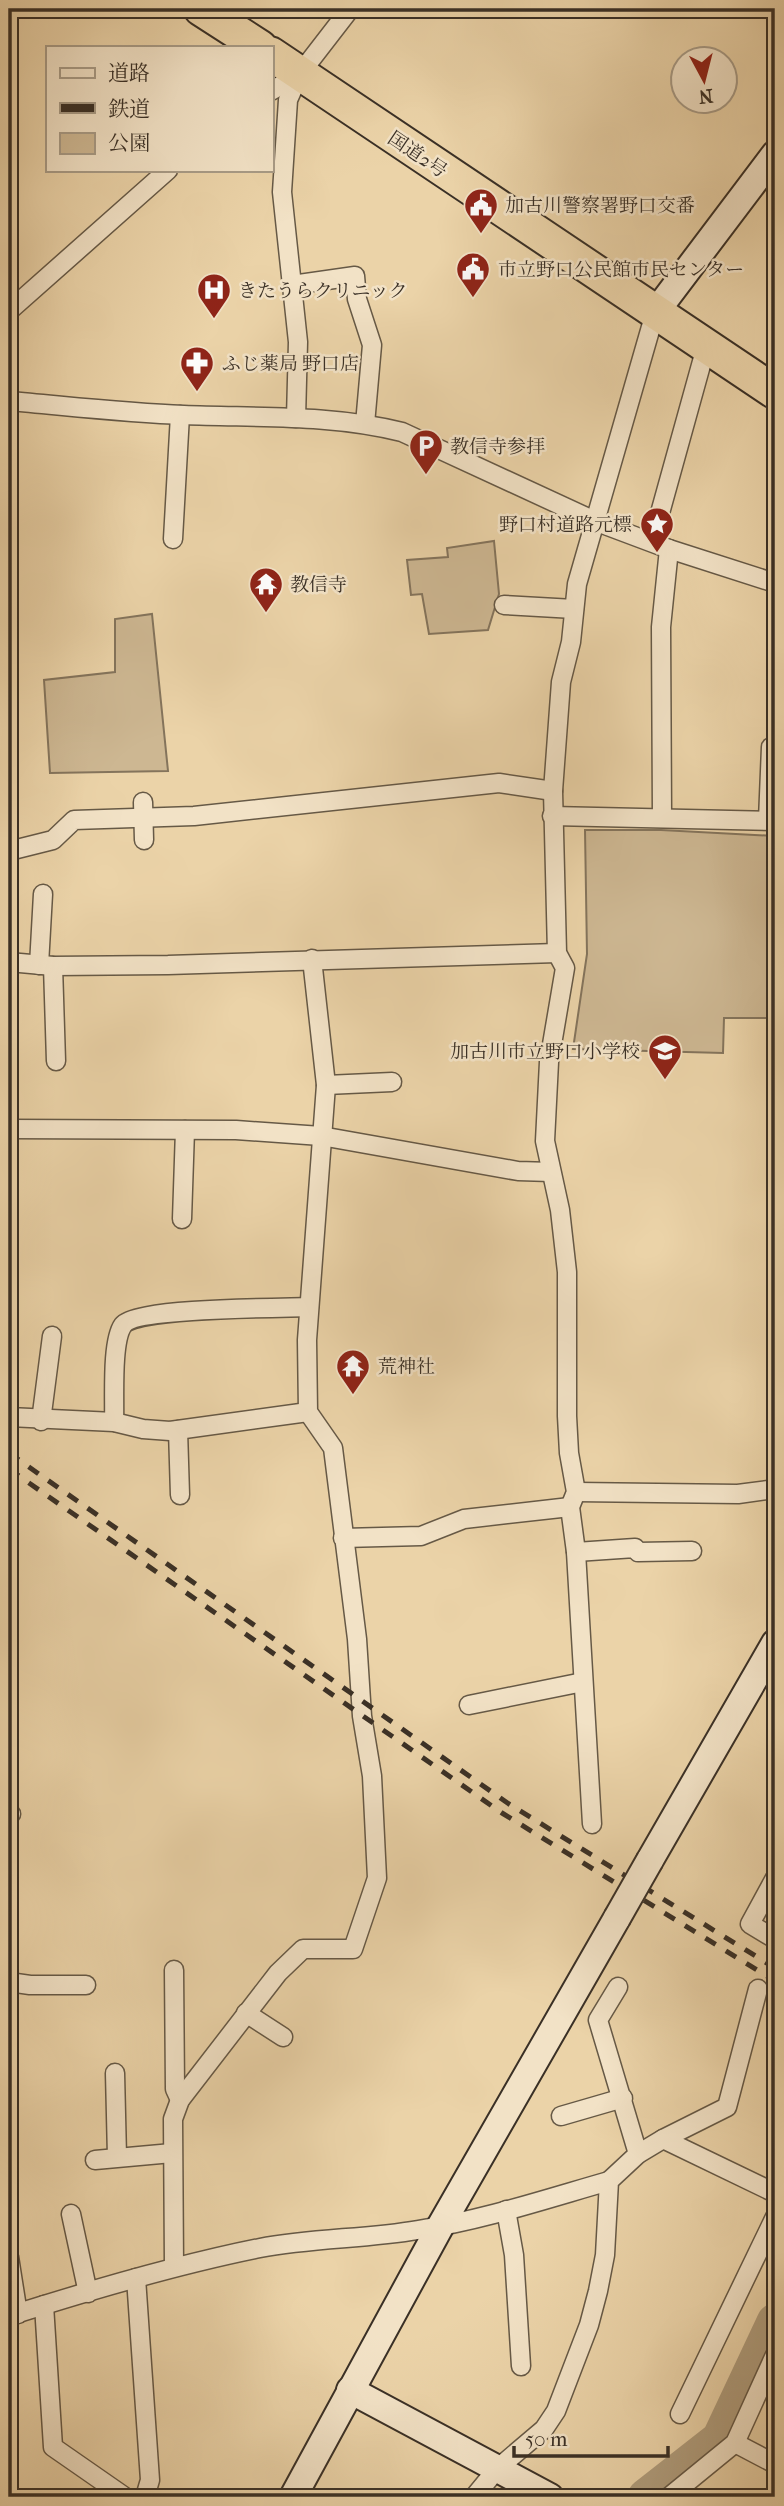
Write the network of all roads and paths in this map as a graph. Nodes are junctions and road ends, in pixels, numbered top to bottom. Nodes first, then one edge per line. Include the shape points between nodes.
1 (201, 9) edge
2 (350, 9) edge
3 (258, 46) edge
4 (273, 58) edge
5 (285, 83) edge
6 (775, 154) edge
7 (166, 172) edge
8 (292, 285) junction
9 (9, 311) edge
10 (656, 313) junction
11 (706, 347) junction
12 (775, 392) edge
13 (9, 401) edge
14 (180, 415) junction
15 (296, 418) junction
16 (365, 424) junction
17 (597, 522) junction
18 (173, 539) dead end
19 (661, 546) junction
20 (775, 583) edge
21 (504, 605) dead end
22 (574, 609) junction
23 (771, 747) dead end
24 (552, 790) junction
25 (143, 810) junction
26 (552, 816) junction
27 (662, 816) junction
28 (772, 821) edge
29 (144, 840) dead end
30 (9, 851) edge
31 (43, 894) dead end
32 (557, 953) junction
33 (312, 959) junction
34 (9, 962) edge
35 (46, 965) junction
36 (56, 1061) dead end
37 (391, 1082) dead end
38 (326, 1085) junction
39 (9, 1129) edge
40 (185, 1130) junction
41 (321, 1136) junction
42 (551, 1172) junction
43 (182, 1219) dead end
44 (309, 1307) junction
45 (52, 1336) dead end
46 (308, 1412) junction
47 (9, 1418) edge
48 (41, 1421) junction
49 (114, 1422) junction
50 (178, 1430) junction
51 (775, 1489) edge
52 (180, 1494) dead end
53 (573, 1499) junction
54 (342, 1538) junction
55 (692, 1551) dead end
56 (576, 1552) junction
57 (775, 1643) edge
58 (583, 1682) junction
59 (469, 1705) dead end
60 (592, 1824) dead end
61 (775, 1878) edge
62 (775, 1939) edge
63 (174, 1970) dead end
64 (9, 1982) edge
65 (86, 1985) dead end
66 (618, 1987) dead end
67 (758, 1989) dead end
68 (246, 2013) junction
69 (283, 2037) dead end
70 (115, 2073) dead end
71 (624, 2098) junction
72 (180, 2100) junction
73 (561, 2116) dead end
74 (663, 2138) junction
75 (172, 2153) junction
76 (638, 2154) junction
77 (117, 2157) junction
78 (95, 2160) dead end
79 (609, 2181) junction
80 (775, 2193) edge
81 (506, 2210) junction
82 (71, 2214) dead end
83 (775, 2217) edge
84 (441, 2225) junction
85 (9, 2257) edge
86 (174, 2267) junction
87 (136, 2278) junction
88 (88, 2293) junction
89 (44, 2305) junction
90 (13, 2315) edge
91 (775, 2355) edge
92 (520, 2365) dead end
93 (351, 2390) junction
94 (680, 2414) dead end
95 (735, 2443) junction
96 (775, 2464) edge
97 (498, 2469) junction
98 (125, 2497) edge
99 (145, 2497) edge
100 (293, 2497) edge
101 (474, 2497) edge
102 (550, 2497) edge
103 (669, 2497) edge

1 - 3 highway
2 - 5 street
4 - 5 highway, 国道2号
5 - 8 street via 282,192
5 - 10 highway, 国道2号
6 - 10 street
7 - 9 street
8 - 15 street via 298,342
8 - 16 street via 355,276 357,299 372,345
10 - 11 highway, 国道2号
10 - 17 street
11 - 12 highway, 国道2号
11 - 19 street
13 - 14 street
14 - 15 street
14 - 18 street
15 - 16 street
16 - 17 street via 402,432
17 - 19 street
17 - 22 street
19 - 20 street
19 - 27 street
21 - 22 street
22 - 24 street via 561,682
23 - 28 street
24 - 25 street via 499,783 374,799
24 - 26 street
25 - 29 street
25 - 30 street via 74,820 53,840
26 - 27 street
26 - 32 street
27 - 28 street
31 - 35 street
32 - 33 street
32 - 42 street via 565,968 549,1062 545,1141
33 - 35 street
33 - 38 street
34 - 35 street
35 - 36 street
37 - 38 street
38 - 41 street
39 - 40 street
40 - 41 street
40 - 43 street
41 - 42 street via 518,1171
41 - 44 street
42 - 53 street via 568,1272 567,1416
44 - 46 street
44 - 49 street via 157,1313 129,1320 122,1326 118,1342
45 - 48 street
46 - 50 street
46 - 54 street via 333,1448
47 - 48 street
48 - 49 street
49 - 50 street
50 - 52 street
51 - 53 street
53 - 54 street via 464,1519 421,1536
53 - 56 street
54 - 68 street via 358,1639 377,1878 353,1949 303,1949
55 - 56 street
56 - 58 street
57 - 84 street, bridge
58 - 59 street
58 - 60 street
61 - 62 street via 750,1924
63 - 72 street
64 - 65 street
66 - 71 street via 598,2020
67 - 74 street via 727,2107
68 - 69 street
68 - 72 street
70 - 77 street
71 - 73 street
71 - 76 street
72 - 75 street via 173,2119
74 - 76 street
74 - 80 street
75 - 77 street
75 - 86 street
76 - 79 street
77 - 78 street
79 - 81 street
79 - 97 street via 605,2255 589,2325 556,2412 544,2429
81 - 84 street
81 - 92 street via 514,2255
82 - 88 street
83 - 94 street
84 - 86 street via 260,2248
84 - 93 street
85 - 90 street
86 - 87 street
87 - 88 street
87 - 99 street via 150,2480
88 - 89 street
89 - 90 street
89 - 98 street via 54,2447
91 - 95 street
93 - 97 street
93 - 100 street
95 - 96 street
95 - 103 street
97 - 101 street
97 - 102 street

